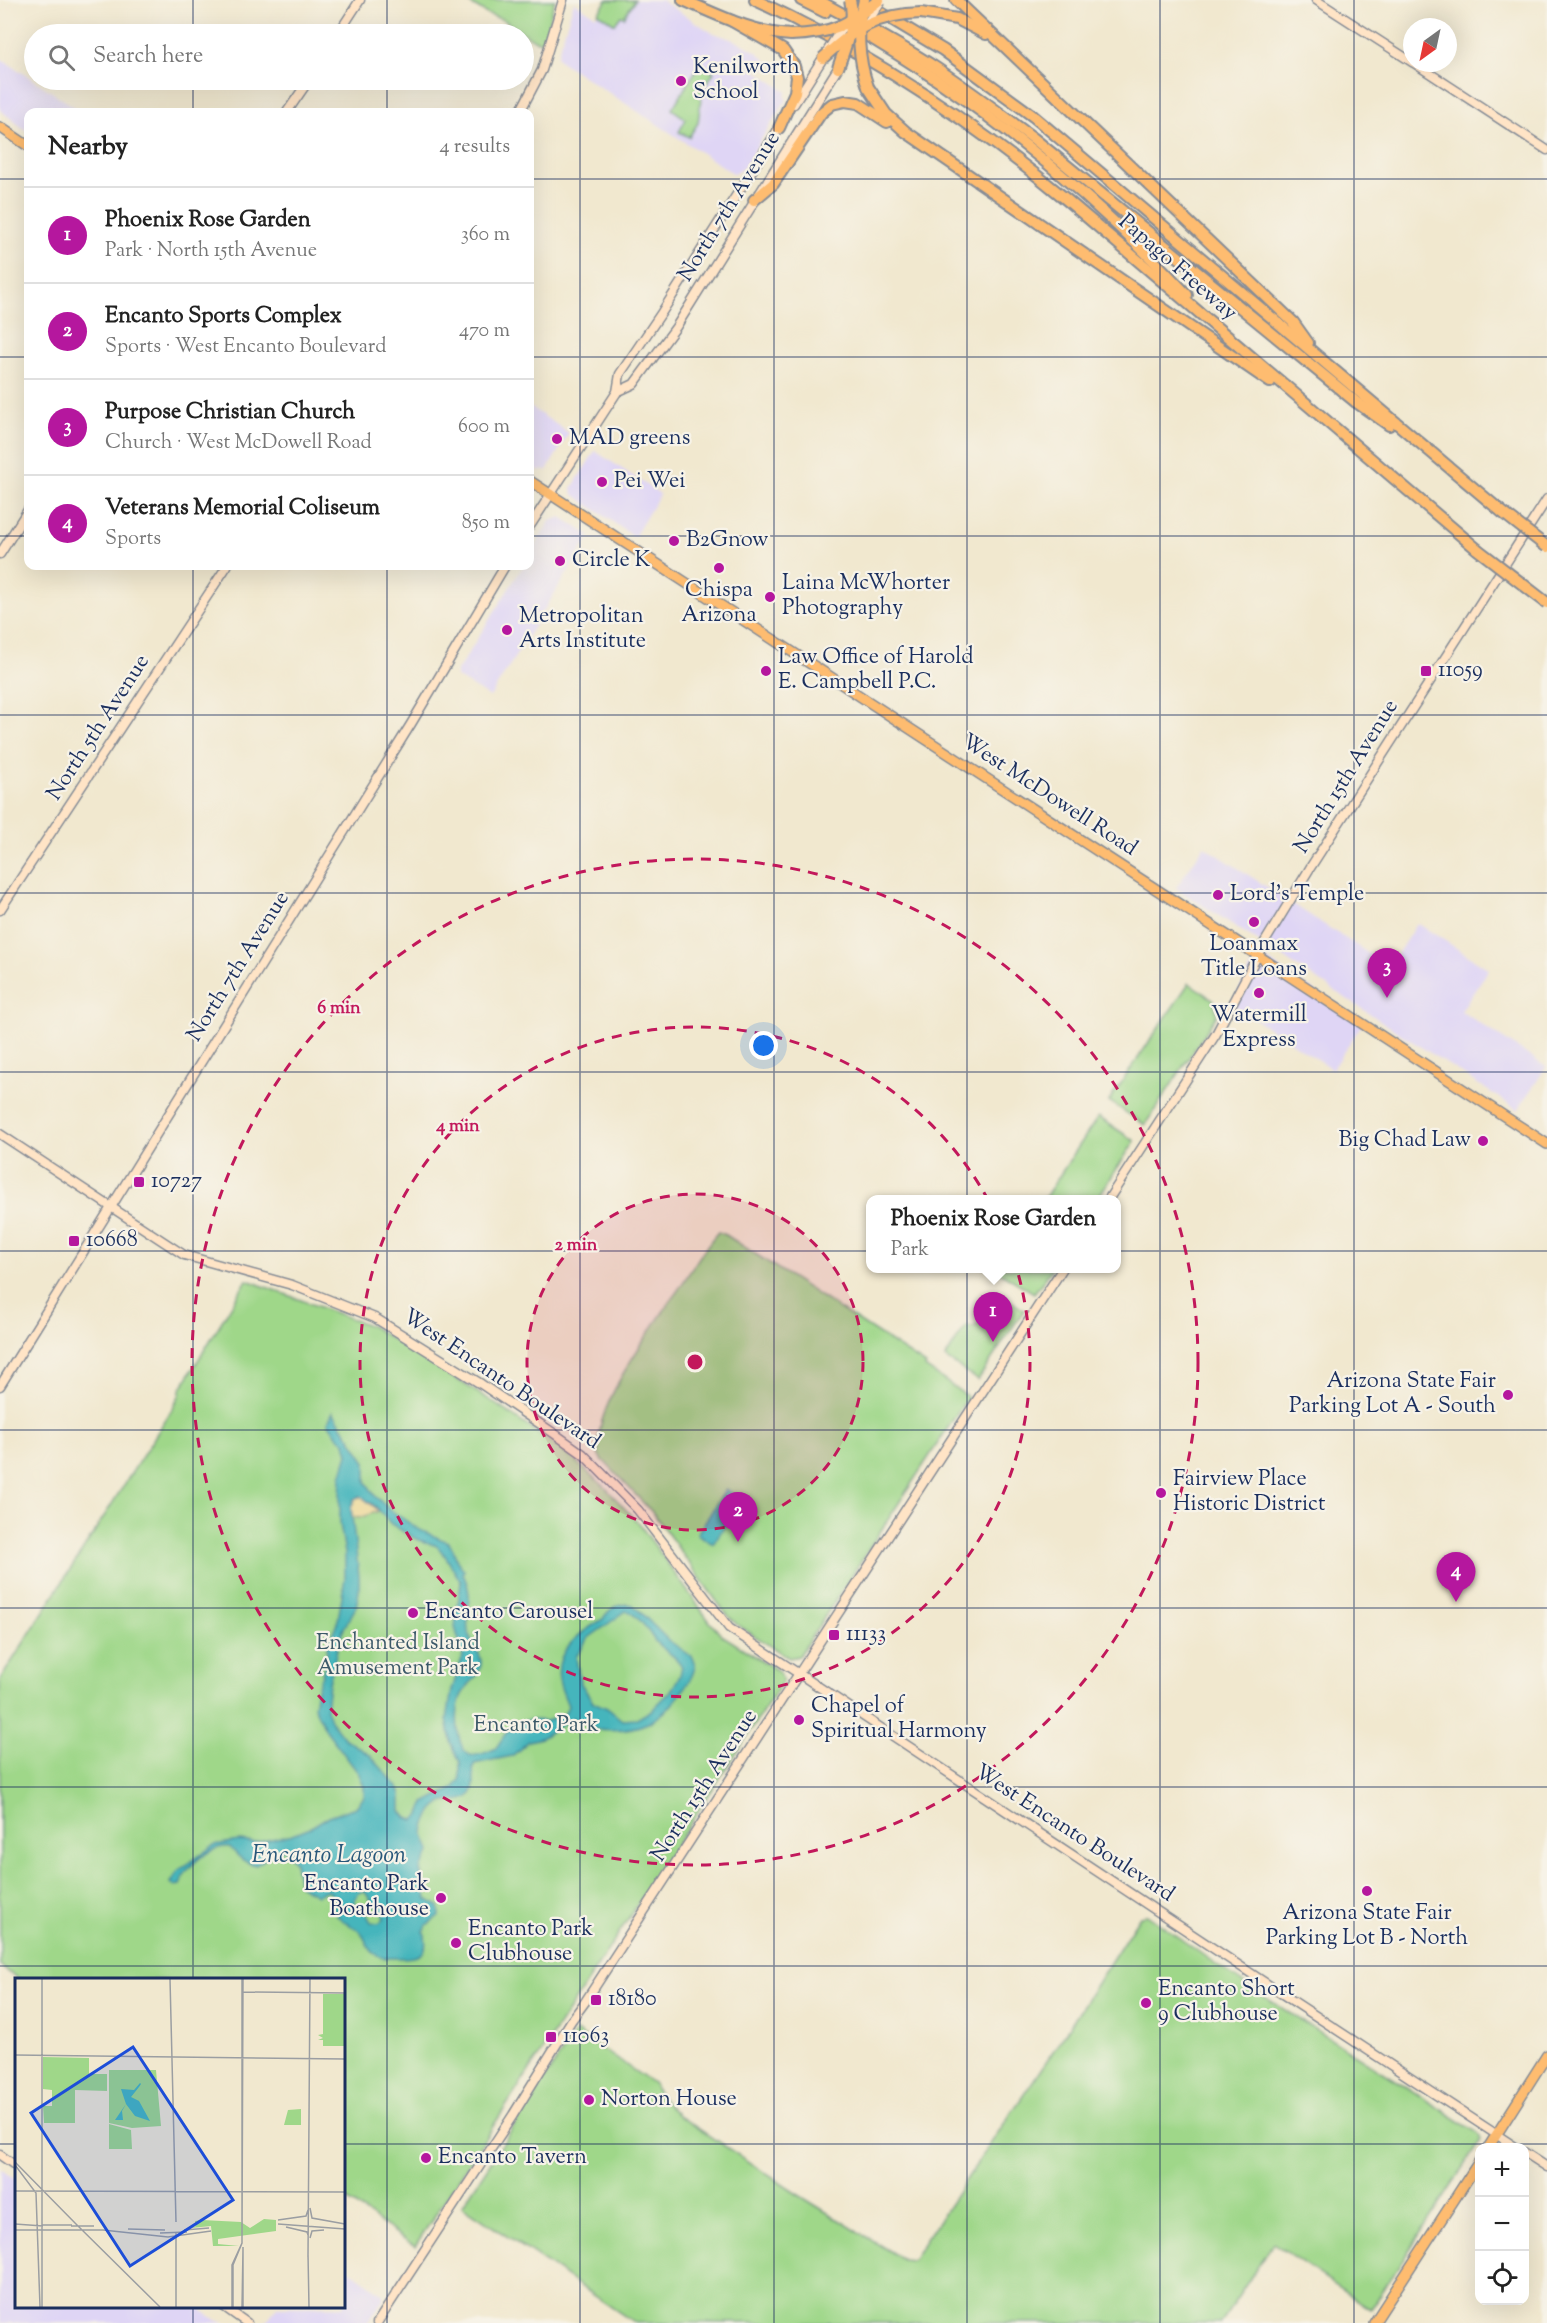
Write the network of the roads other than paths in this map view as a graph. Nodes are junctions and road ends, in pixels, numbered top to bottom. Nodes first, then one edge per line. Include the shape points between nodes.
1 (360, 0) edge
2 (563, 0) edge
3 (683, 0) edge
4 (755, 0) edge
5 (801, 0) edge
6 (817, 0) edge
7 (859, 0) edge
8 (864, 0) edge
9 (880, 0) edge
10 (956, 0) edge
11 (1316, 0) edge
12 (732, 21) junction
13 (854, 22) edge
14 (344, 24) edge
15 (1014, 56) junction
16 (1403, 56) edge
17 (823, 58) joint
18 (838, 69) joint
19 (1428, 72) edge
20 (534, 86) edge
21 (302, 90) edge
22 (532, 90) edge
23 (290, 108) edge
24 (522, 108) edge
25 (0, 127) edge
26 (779, 128) junction
27 (906, 132) junction
28 (24, 143) edge
29 (1547, 150) edge
30 (754, 200) junction
31 (1224, 335) junction
32 (1319, 358) junction
33 (617, 392) junction
34 (1315, 413) junction
35 (1447, 468) junction
36 (534, 484) edge
37 (549, 495) junction
38 (1547, 499) edge
39 (24, 516) edge
40 (534, 519) edge
41 (1547, 547) edge
42 (0, 554) edge
43 (224, 570) edge
44 (503, 570) edge
45 (1547, 603) edge
46 (0, 910) edge
47 (1258, 954) junction
48 (0, 1134) edge
49 (1547, 1144) edge
50 (1111, 1195) edge
51 (111, 1208) junction
52 (1060, 1273) edge
53 (0, 1386) edge
54 (800, 1674) junction
55 (1547, 2055) edge
56 (1496, 2134) junction
57 (1491, 2143) edge
58 (1510, 2143) edge
59 (0, 2155) edge
60 (1529, 2155) edge
61 (15, 2165) edge
62 (1475, 2166) edge
63 (1547, 2167) edge
64 (224, 2308) edge
65 (246, 2323) edge
66 (377, 2323) edge
67 (1374, 2323) edge

1 - 14 street
2 - 20 street via 543,70
3 - 12 highway
4 - 31 highway, Papago Freeway via 872,61 976,130 1040,178
5 - 31 highway via 879,42 1016,136 1142,247
6 - 35 highway via 907,50 1033,138 1356,402
7 - 13 street
7 - 32 highway, Papago Freeway via 943,50 1006,95
8 - 13 highway, bridge
9 - 13 highway, bridge
10 - 15 highway
11 - 16 street
12 - 13 highway, bridge via 767,33 791,35
12 - 26 highway via 783,50 794,66 795,92
13 - 15 highway, bridge via 898,14 940,15 981,31
13 - 17 highway, bridge
13 - 18 highway, bridge
13 - 27 highway, bridge via 868,87 886,114
15 - 32 highway via 1293,322
17 - 26 street, North 7th Avenue
18 - 30 street, North 7th Avenue
19 - 29 street
21 - 23 street
22 - 24 street
25 - 28 main road
26 - 33 street, North 7th Avenue via 620,374
27 - 30 highway via 858,103 832,104 821,113 773,184
27 - 34 highway
30 - 33 street, North 7th Avenue via 661,349 634,384
31 - 34 highway, Papago Freeway
32 - 35 highway, Papago Freeway
33 - 37 street, North 7th Avenue
34 - 45 highway, Papago Freeway, bridge
35 - 41 highway, Papago Freeway, bridge
36 - 37 main road, West McDowell Road
37 - 40 street, North 7th Avenue
37 - 47 main road, West McDowell Road
38 - 47 street, North 15th Avenue via 1382,753
39 - 42 street
43 - 46 street, North 5th Avenue
44 - 51 street, North 7th Avenue
47 - 49 main road, West McDowell Road
47 - 50 street, North 15th Avenue via 1216,1034
48 - 51 street, West Encanto Boulevard
51 - 53 street, North 7th Avenue
51 - 54 street, West Encanto Boulevard via 184,1255 292,1285 375,1318 518,1409 583,1454 617,1487 729,1628
52 - 54 street, North 15th Avenue
54 - 56 street, West Encanto Boulevard
54 - 66 street, North 15th Avenue
55 - 56 main road
56 - 57 main road
56 - 58 street, West Encanto Boulevard
59 - 61 street
60 - 63 street
62 - 67 main road
64 - 65 street

